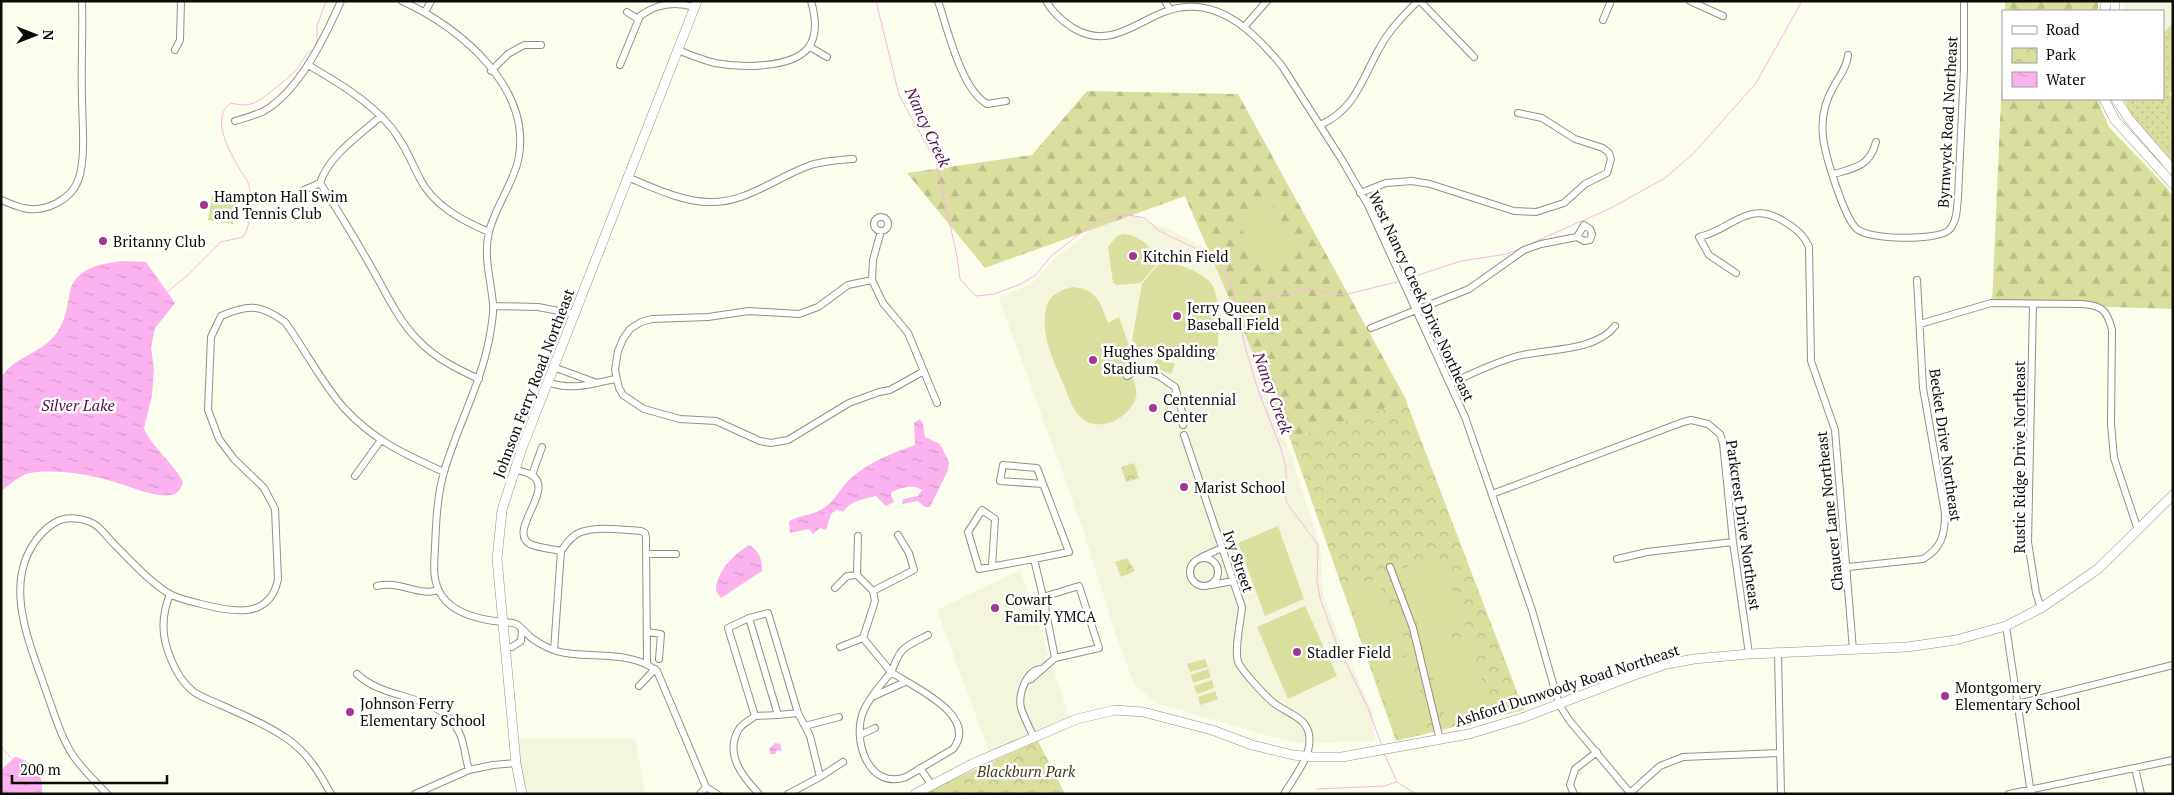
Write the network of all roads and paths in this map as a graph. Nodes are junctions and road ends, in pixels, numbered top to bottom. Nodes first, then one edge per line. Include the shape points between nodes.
1 (82, 1) edge
2 (181, 1) edge
3 (341, 1) edge
4 (402, 1) edge
5 (431, 1) edge
6 (811, 1) edge
7 (938, 1) edge
8 (1046, 1) edge
9 (1165, 1) edge
10 (1267, 1) edge
11 (1419, 1) edge
12 (1611, 1) edge
13 (1690, 1) edge
14 (1964, 1) edge
15 (695, 4) edge
16 (1170, 10) junction
17 (425, 12) junction
18 (627, 12) dead end
19 (1723, 16) dead end
20 (638, 19) junction
21 (1603, 20) dead end
22 (1244, 27) junction
23 (541, 45) dead end
24 (810, 47) junction
25 (174, 50) dead end
26 (678, 50) junction
27 (1848, 55) dead end
28 (827, 57) dead end
29 (1474, 57) dead end
30 (308, 64) junction
31 (620, 65) dead end
32 (492, 71) junction
33 (2105, 100) edge
34 (2117, 100) edge
35 (1006, 101) dead end
36 (1518, 113) dead end
37 (381, 116) junction
38 (235, 121) dead end
39 (1320, 126) junction
40 (1876, 142) dead end
41 (853, 159) dead end
42 (2173, 170) edge
43 (1834, 174) junction
44 (627, 177) junction
45 (320, 183) junction
46 (2173, 184) edge
47 (302, 191) dead end
48 (1360, 192) junction
49 (1, 200) edge
50 (489, 232) junction
51 (881, 232) dead end
52 (1576, 237) dead end
53 (1736, 273) dead end
54 (872, 280) junction
55 (1917, 280) dead end
56 (2033, 304) junction
57 (493, 306) junction
58 (1416, 310) junction
59 (574, 314) junction
60 (1920, 324) junction
61 (1615, 326) dead end
62 (1371, 328) dead end
63 (553, 367) junction
64 (924, 371) junction
65 (1128, 376) dead end
66 (479, 378) junction
67 (615, 379) junction
68 (547, 382) junction
69 (597, 383) junction
70 (1450, 384) junction
71 (937, 403) dead end
72 (1183, 425) dead end
73 (1184, 436) dead end
74 (381, 440) junction
75 (542, 447) dead end
76 (514, 469) junction
77 (444, 472) junction
78 (532, 475) junction
79 (355, 476) dead end
80 (1043, 484) junction
81 (1492, 494) junction
82 (2173, 495) edge
83 (2138, 530) junction
84 (858, 536) dead end
85 (898, 536) dead end
86 (1733, 542) junction
87 (1222, 548) junction
88 (561, 551) junction
89 (646, 554) junction
90 (676, 554) dead end
91 (1200, 558) junction
92 (1034, 559) junction
93 (1616, 559) dead end
94 (992, 566) junction
95 (1848, 566) junction
96 (1390, 567) dead end
97 (857, 575) junction
98 (1233, 581) junction
99 (1210, 585) junction
100 (378, 586) dead end
101 (834, 588) dead end
102 (438, 590) junction
103 (874, 591) junction
104 (170, 594) junction
105 (1042, 597) junction
106 (2041, 608) junction
107 (749, 618) junction
108 (502, 622) junction
109 (2006, 626) junction
110 (522, 630) junction
111 (647, 632) junction
112 (928, 635) dead end
113 (863, 638) junction
114 (534, 640) junction
115 (521, 641) junction
116 (505, 647) junction
117 (840, 647) dead end
118 (554, 650) junction
119 (1853, 650) junction
120 (1778, 653) junction
121 (1749, 654) junction
122 (1055, 658) junction
123 (659, 659) dead end
124 (647, 663) junction
125 (2173, 665) edge
126 (655, 669) junction
127 (891, 672) junction
128 (357, 674) dead end
129 (905, 682) junction
130 (639, 686) dead end
131 (874, 696) junction
132 (1559, 704) junction
133 (2017, 704) junction
134 (798, 713) junction
135 (778, 715) junction
136 (754, 716) junction
137 (839, 717) dead end
138 (805, 726) junction
139 (874, 728) dead end
140 (860, 735) junction
141 (1034, 738) junction
142 (1440, 740) junction
143 (1597, 752) junction
144 (1779, 753) junction
145 (1305, 757) junction
146 (2173, 760) edge
147 (843, 762) dead end
148 (516, 763) junction
149 (920, 768) junction
150 (2135, 768) junction
151 (469, 770) junction
152 (820, 777) junction
153 (931, 784) junction
154 (706, 787) junction
155 (715, 792) edge
156 (796, 792) edge
157 (2030, 792) edge
158 (1631, 793) edge
159 (108, 794) edge
160 (331, 794) edge
161 (415, 794) edge
162 (522, 794) edge
163 (700, 794) edge
164 (759, 794) edge
165 (788, 794) edge
166 (915, 794) edge
167 (1284, 794) edge
168 (1574, 794) edge
169 (1781, 794) edge
170 (2008, 794) edge
171 (2142, 794) edge

1 - 49 street via 82,150 78,180 70,193 57,203 44,207 22,208
2 - 25 street via 180,40
3 - 30 street
4 - 17 street
5 - 17 street
6 - 24 street via 816,25
7 - 35 street via 975,95 987,104
8 - 16 street, West Nancy Creek Drive Northeast via 1064,22 1097,37 1125,32
9 - 16 street
10 - 22 street
11 - 29 street
11 - 39 street via 1390,32 1346,108
12 - 21 street
13 - 19 street
14 - 43 street, Byrnwyck Road Northeast via 1958,197 1956,217 1949,230 1935,236 1878,237 1857,230 1848,218
15 - 20 street via 662,5 645,12
15 - 26 main road, Johnson Ferry Road Northeast
16 - 22 street, West Nancy Creek Drive Northeast via 1185,7 1216,11 1232,17
17 - 32 street via 479,53
18 - 20 street
20 - 31 street
22 - 39 street, West Nancy Creek Drive Northeast via 1282,66
23 - 32 street via 524,45 508,54
24 - 26 street via 795,59 761,65 716,63
24 - 28 street
26 - 44 main road, Johnson Ferry Road Northeast
27 - 43 street, Byrnwyck Road Northeast via 1824,113 1823,138
30 - 37 street
30 - 38 street via 287,91 264,111
32 - 50 street via 509,97 520,141 514,174
33 - 46 main road via 2115,120
34 - 42 main road via 2128,119
36 - 48 street via 1542,118 1575,139 1603,148 1611,159 1607,173 1585,184 1564,203 1536,212 1514,211 1412,181 1386,183
37 - 45 street via 330,162
37 - 50 street via 403,144 426,188 456,216
39 - 48 street, West Nancy Creek Drive Northeast
40 - 43 street via 1866,162
41 - 44 street via 812,165 731,201 692,200
44 - 59 main road, Johnson Ferry Road Northeast
45 - 47 street
45 - 66 street via 399,316 417,340 435,356
48 - 58 street, West Nancy Creek Drive Northeast via 1382,232
50 - 57 street via 488,268
51 - 54 street via 873,260
52 - 58 street via 1524,250 1469,289
53 - 95 street, Chaucer Lane Northeast via 1709,255 1699,237 1708,236 1743,217 1760,213 1775,216 1806,239 1809,247 1811,360 1835,430
54 - 64 street via 883,302 908,333
54 - 67 street via 848,285 818,307 800,314 749,311 641,322 623,339 615,360
55 - 60 street, Becket Drive Northeast
56 - 60 street via 1991,304
56 - 83 street via 2094,305 2109,318 2112,330 2114,458
56 - 106 street, Rustic Ridge Drive Northeast via 2028,542
57 - 59 street
57 - 66 street
58 - 62 street
58 - 70 street, West Nancy Creek Drive Northeast
59 - 63 main road, Johnson Ferry Road Northeast
60 - 95 street, Becket Drive Northeast via 1923,388 1945,513 1945,532 1933,553 1923,559
61 - 70 street via 1598,340 1514,358
63 - 68 main road, Johnson Ferry Road Northeast
63 - 69 street
64 - 67 street via 890,390 849,403 788,440 770,443 716,422 680,419 644,409 623,395
64 - 71 street
65 - 72 street via 1139,369 1159,376 1175,387
66 - 77 street
67 - 69 street
68 - 69 street via 570,388
68 - 76 main road, Johnson Ferry Road Northeast
70 - 81 street, West Nancy Creek Drive Northeast
73 - 87 street, Ivy Street
74 - 77 street
74 - 79 street
74 - 104 street via 344,408 285,322 258,307 244,307 221,316 211,337 208,410 219,439 264,488 274,508 276,590 264,604 248,611 208,606
75 - 78 street
76 - 78 street
76 - 108 main road, Johnson Ferry Road Northeast via 502,510 499,535
77 - 102 street via 435,544
78 - 88 street via 538,490 523,530 524,538 530,544
80 - 80 street via 1037,468 1003,465 1000,481
80 - 92 street via 1069,552
81 - 86 street, Parkcrest Drive Northeast via 1683,422 1700,422 1715,429 1723,443
81 - 132 street, West Nancy Creek Drive Northeast via 1541,637
82 - 83 main road, Ashford Dunwoody Road Northeast
83 - 106 main road, Ashford Dunwoody Road Northeast via 2098,569
84 - 97 street
85 - 103 street via 914,570
86 - 93 street
86 - 121 street, Parkcrest Drive Northeast
87 - 91 street
87 - 98 street, Ivy Street
88 - 89 street via 580,532 610,529 645,532
88 - 118 street
89 - 90 street
89 - 111 street
91 - 99 street via 1209,558 1218,569 1216,579
91 - 99 street via 1190,568 1190,577 1200,586
92 - 94 street
92 - 105 street
94 - 94 street via 979,569 968,532 982,510 995,519
95 - 119 street, Chaucer Lane Northeast
96 - 142 street via 1413,628
97 - 101 street via 847,576
97 - 103 street
98 - 99 street
98 - 145 street, Ivy Street via 1242,607 1236,648 1239,663 1275,704 1302,720 1309,744
100 - 102 street via 391,584 430,592
102 - 108 street via 460,611
103 - 113 street via 875,601
104 - 159 street via 134,565 96,525 78,519 60,520 48,528 27,554 20,584 20,603 37,665 67,746 91,778
104 - 160 street via 163,631 173,666 181,679 194,692 288,739 305,753
105 - 122 street
105 - 122 street via 1079,586 1099,648
106 - 109 main road, Ashford Dunwoody Road Northeast
107 - 134 street via 768,613
107 - 135 street
107 - 136 street via 728,628
108 - 110 street via 515,624
108 - 116 main road, Johnson Ferry Road Northeast
109 - 119 main road, Ashford Dunwoody Road Northeast via 1956,640
109 - 133 street
110 - 114 street
110 - 115 street
111 - 123 street via 661,634
111 - 124 street
112 - 127 street via 907,647 898,656
113 - 117 street
113 - 127 street
114 - 115 street
114 - 118 street
115 - 116 street
116 - 148 main road, Johnson Ferry Road Northeast
118 - 124 street
119 - 120 main road, Ashford Dunwoody Road Northeast
120 - 121 main road, Ashford Dunwoody Road Northeast
120 - 144 street
121 - 132 main road, Ashford Dunwoody Road Northeast via 1694,658 1667,664
122 - 141 street via 1028,676 1021,697 1021,708
124 - 126 street
125 - 133 street
126 - 130 street
126 - 154 street
127 - 129 street
127 - 131 street
128 - 151 street via 386,692 422,701 444,712 459,733
129 - 131 street
129 - 149 street via 948,709 958,729 958,744
131 - 140 street via 864,710
132 - 142 main road, Ashford Dunwoody Road Northeast
132 - 143 street, West Nancy Creek Drive Northeast
133 - 157 street
134 - 135 street
134 - 138 street
135 - 136 street
136 - 164 street via 740,728 732,746 737,768
137 - 138 street
138 - 152 street
139 - 140 street
140 - 149 street via 862,750 879,777 898,780
141 - 145 main road, Ashford Dunwoody Road Northeast via 1077,719 1115,710 1143,712 1212,730 1252,745
141 - 153 main road, Ashford Dunwoody Road Northeast
142 - 145 main road, Ashford Dunwoody Road Northeast via 1342,757
143 - 158 street, West Nancy Creek Drive Northeast
143 - 168 street via 1575,769 1570,785
144 - 158 street via 1683,757 1660,766
144 - 169 street
145 - 167 street
146 - 150 street
147 - 152 street
148 - 151 street
148 - 162 main road, Johnson Ferry Road Northeast
149 - 153 street
150 - 157 street
150 - 171 street
151 - 161 street
152 - 156 street
153 - 166 main road, Ashford Dunwoody Road Northeast
154 - 155 street
154 - 163 street
156 - 165 street
157 - 170 street

